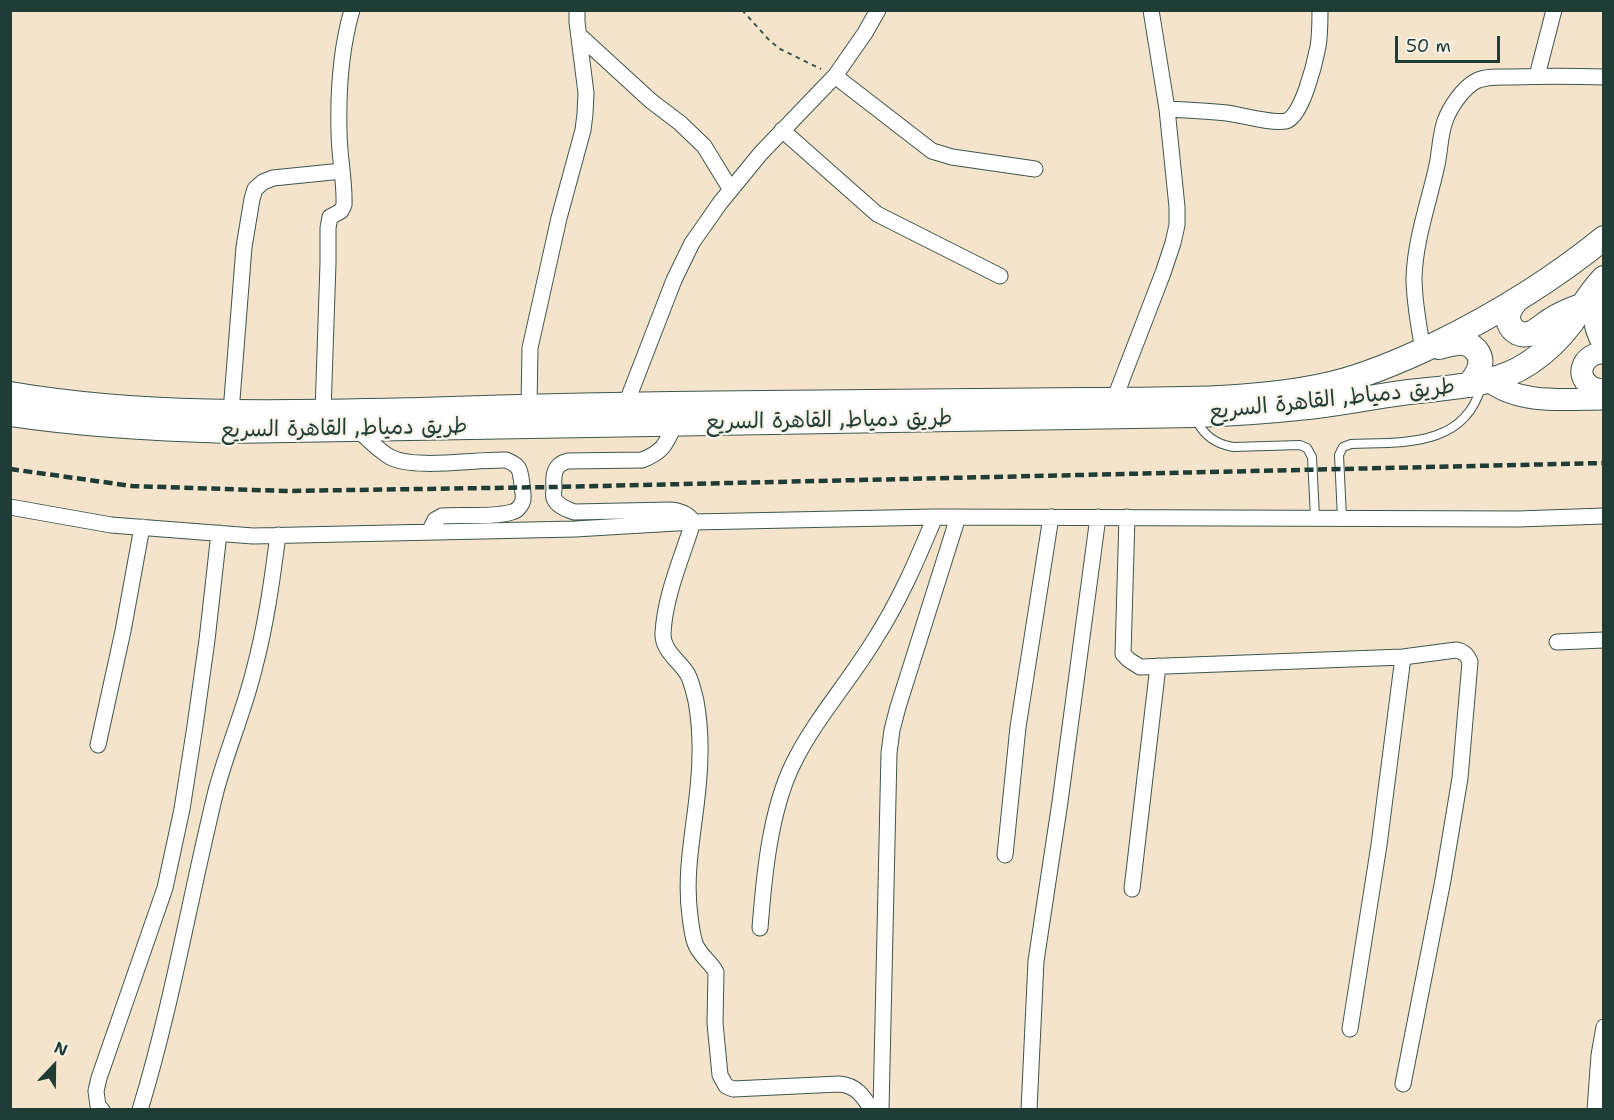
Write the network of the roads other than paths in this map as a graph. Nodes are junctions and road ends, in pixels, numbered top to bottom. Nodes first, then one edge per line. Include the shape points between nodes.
1 (352, 10) edge
2 (578, 10) edge
3 (878, 10) edge
4 (1151, 10) edge
5 (1320, 10) edge
6 (1554, 10) edge
7 (579, 35) junction
8 (834, 76) junction
9 (1537, 76) junction
10 (1604, 77) edge
11 (1167, 109) junction
12 (782, 130) junction
13 (1035, 169) dead end
14 (342, 171) junction
15 (731, 190) junction
16 (1604, 238) edge
17 (1000, 276) dead end
18 (1601, 280) edge
19 (1515, 302) junction
20 (1582, 306) junction
21 (1604, 346) edge
22 (1423, 350) junction
23 (1604, 353) edge
24 (1480, 383) junction
25 (1604, 391) edge
26 (10, 394) edge
27 (1604, 399) edge
28 (1114, 400) junction
29 (626, 404) junction
30 (529, 407) junction
31 (231, 412) junction
32 (323, 412) junction
33 (10, 414) edge
34 (1194, 415) junction
35 (675, 424) junction
36 (358, 430) junction
37 (10, 507) edge
38 (1604, 516) edge
39 (934, 517) junction
40 (958, 517) junction
41 (1051, 517) junction
42 (1098, 517) junction
43 (1127, 517) junction
44 (1315, 517) junction
45 (1342, 518) junction
46 (693, 522) junction
47 (142, 527) junction
48 (429, 532) junction
49 (219, 533) junction
50 (278, 535) junction
51 (1604, 640) edge
52 (1557, 642) dead end
53 (1403, 657) junction
54 (1158, 666) junction
55 (98, 745) dead end
56 (1005, 855) dead end
57 (1132, 889) dead end
58 (760, 928) dead end
59 (1604, 1027) edge
60 (1350, 1029) dead end
61 (1403, 1084) dead end
62 (102, 1110) edge
63 (140, 1110) edge
64 (872, 1110) edge
65 (881, 1110) edge
66 (1029, 1110) edge
67 (1596, 1110) edge

1 - 14 street via 339,105
2 - 7 street
3 - 8 street
4 - 11 street
5 - 11 street via 1318,46 1311,74 1292,118 1274,121
6 - 9 street
7 - 15 street via 704,146
7 - 30 street via 586,93 583,130 530,348
8 - 12 street
8 - 13 street via 932,151
9 - 10 street
9 - 22 street via 1476,81 1461,94 1446,120 1415,264
11 - 28 street via 1177,225 1163,273
12 - 15 street
12 - 17 street via 877,214
14 - 31 street via 273,178 255,189 244,247
14 - 32 street via 344,205 330,217 328,228
15 - 29 street via 692,243
16 - 19 highway, طريق دمياط, القاهرة السريع
18 - 20 highway, طريق دمياط, القاهرة السريع
18 - 21 main road via 1594,320
19 - 20 highway via 1510,309 1509,326 1523,335
19 - 22 highway, طريق دمياط, القاهرة السريع
20 - 24 highway, طريق دمياط, القاهرة السريع via 1559,338 1527,365
22 - 24 highway via 1465,343 1473,347 1481,363
22 - 28 highway, طريق دمياط, القاهرة السريع via 1359,376 1308,388 1224,397
23 - 25 main road via 1587,358 1582,372 1589,386
24 - 27 main road via 1525,397
24 - 34 highway, طريق دمياط, القاهرة السريع via 1308,407
24 - 45 lane via 1479,394 1467,414 1440,435 1417,441 1343,447 1339,457
26 - 31 highway, طريق دمياط, القاهرة السريع via 108,406
28 - 29 highway, طريق دمياط, القاهرة السريع
29 - 30 highway, طريق دمياط, القاهرة السريع
30 - 32 highway, طريق دمياط, القاهرة السريع
31 - 32 highway, طريق دمياط, القاهرة السريع
33 - 36 highway, طريق دمياط, القاهرة السريع via 164,429
34 - 35 highway, طريق دمياط, القاهرة السريع
34 - 44 lane via 1206,435 1226,446 1300,445 1309,450
35 - 36 highway, طريق دمياط, القاهرة السريع
35 - 46 street via 667,443 642,460 561,462 554,474 554,498 561,507 574,512 671,510 685,514
36 - 48 street via 380,450 401,461 506,460 518,466 524,498 515,512 442,516
37 - 47 street
38 - 45 street
39 - 40 street
39 - 46 street
39 - 58 street via 893,611 813,727 792,766 778,804 763,882
40 - 41 street
40 - 65 street via 898,707 889,753
41 - 42 street
41 - 56 street via 1018,727
42 - 43 street
42 - 66 street via 1036,961
43 - 44 street
43 - 54 street via 1123,654 1140,667
44 - 45 street
46 - 48 street
46 - 64 street via 665,612 663,636 669,652 689,677 696,702 698,787 687,899 694,942 716,972 720,1075 726,1086 733,1089 847,1084 864,1097
47 - 49 street
47 - 55 street
48 - 50 street
49 - 50 street
49 - 62 street via 180,820 165,888 99,1078 96,1091
50 - 63 street via 267,618 217,788 171,998
51 - 52 street
53 - 54 street
53 - 60 street via 1380,845
53 - 61 street via 1455,650 1467,655 1470,662 1460,778
54 - 57 street
59 - 67 street

